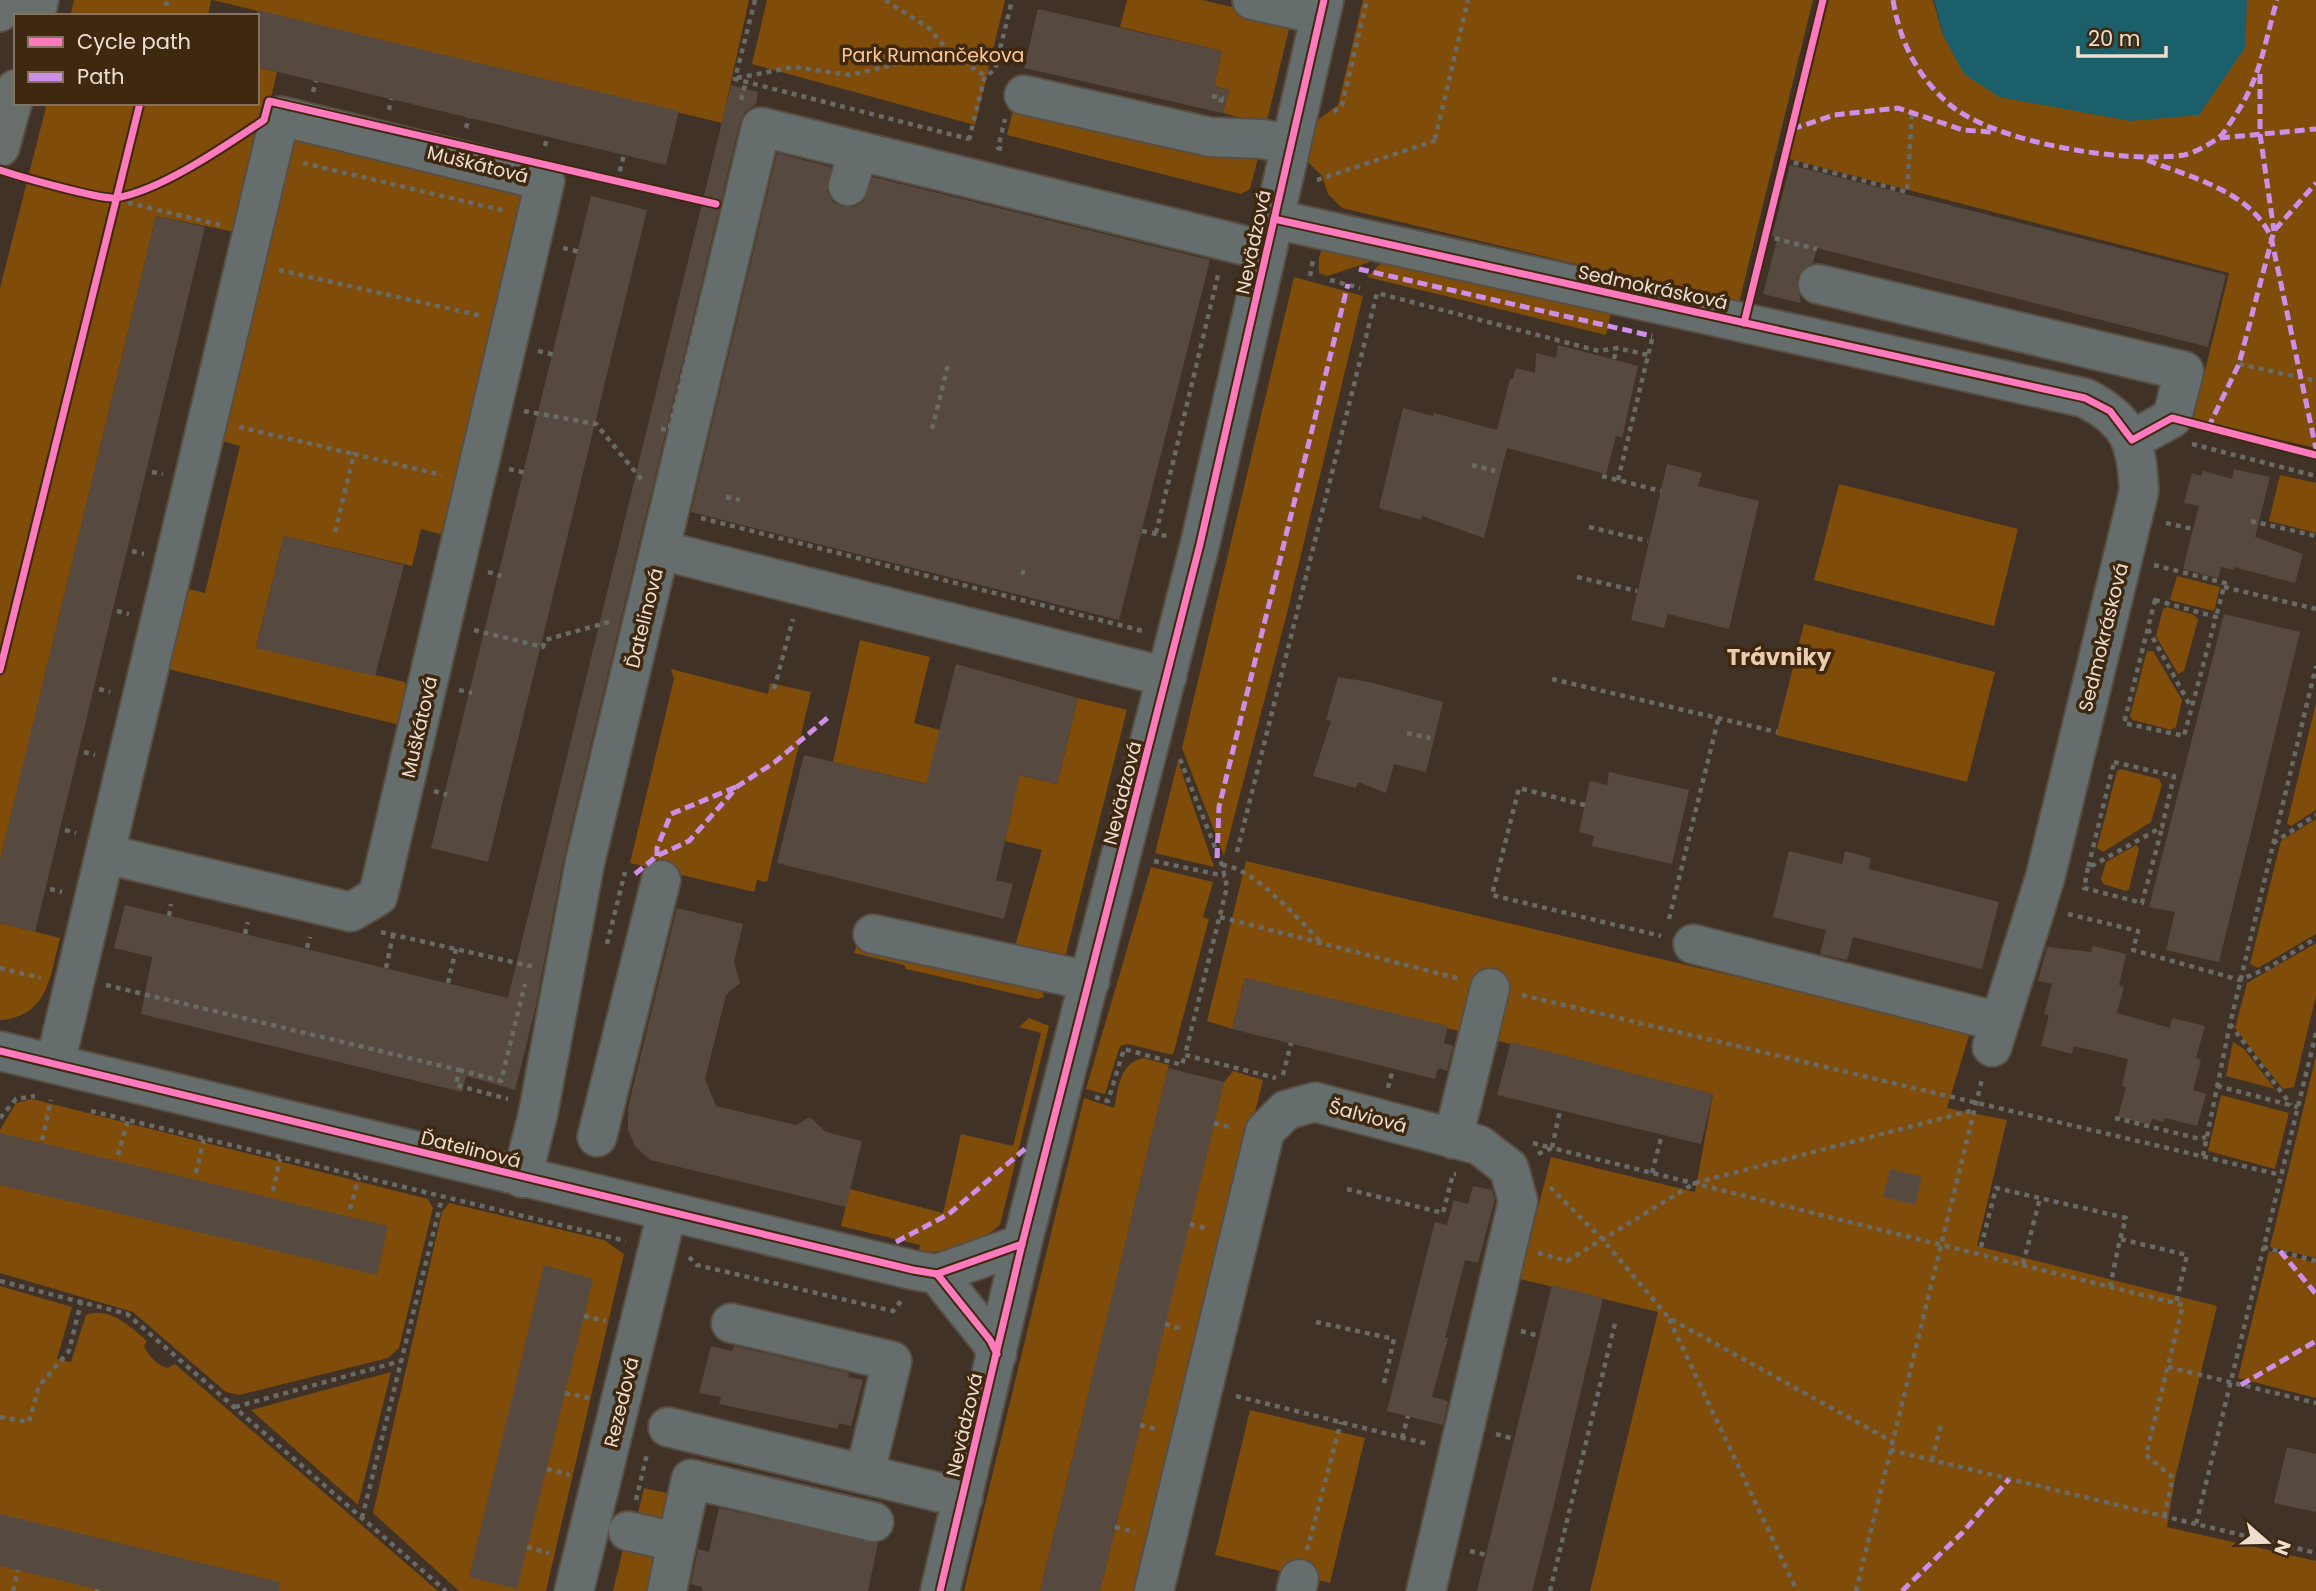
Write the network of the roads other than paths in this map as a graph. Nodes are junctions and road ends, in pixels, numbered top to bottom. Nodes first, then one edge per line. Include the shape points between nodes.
1 (3, 0) edge
2 (1252, 0) edge
3 (1322, 8) edge
4 (0, 12) edge
5 (10, 94) edge
6 (1024, 95) dead end
7 (761, 127) joint
8 (1289, 145) junction
9 (10, 162) edge
10 (1270, 235) junction
11 (1818, 284) dead end
12 (1880, 299) junction
13 (1865, 350) junction
14 (2132, 440) junction
15 (660, 550) junction
16 (1167, 677) junction
17 (106, 854) junction
18 (661, 880) dead end
19 (873, 934) dead end
20 (1693, 944) dead end
21 (1090, 981) junction
22 (1490, 988) road end
23 (0, 1051) edge
24 (53, 1082) junction
25 (597, 1137) dead end
26 (1457, 1157) junction
27 (522, 1178) junction
28 (667, 1212) junction
29 (1022, 1244) junction
30 (922, 1283) junction
31 (731, 1323) dead end
32 (997, 1354) junction
33 (658, 1438) road end
34 (865, 1474) junction
35 (963, 1498) junction
36 (874, 1522) dead end
37 (628, 1531) road end
38 (677, 1542) junction
39 (574, 1591) edge
40 (667, 1591) edge
41 (940, 1591) edge
42 (1154, 1591) edge
43 (1426, 1591) edge

1 - 4 main road
2 - 3 street
3 - 8 street, Nevädzová
5 - 9 main road
6 - 8 street via 1210,136
7 - 10 street, Sedmokrásková via 853,169
7 - 15 street, Ďatelinová
8 - 10 street, Nevädzová
10 - 13 street, Sedmokrásková via 1658,305 1760,318
10 - 16 street, Nevädzová
11 - 12 street
12 - 13 street
12 - 14 street via 2184,371 2172,418
13 - 14 street, Sedmokrásková via 2085,398 2110,411
14 - 20 street, Sedmokrásková via 2139,491 2037,906 1992,1048
15 - 16 street
15 - 27 street, Ďatelinová via 585,862
16 - 21 street, Nevädzová
17 - 17 street, Muškátová via 245,263 257,144 280,116 545,181 378,897 351,912
17 - 24 street, Muškátová
18 - 25 street
19 - 21 street
21 - 29 street, Nevädzová
22 - 26 street
23 - 24 street, Ďatelinová
24 - 27 street, Ďatelinová
26 - 42 street, Šalviová via 1291,1093 1286,1111 1265,1131
26 - 43 street, Šalviová via 1479,1145 1509,1168 1518,1201
27 - 28 street, Ďatelinová
28 - 30 street, Ďatelinová
28 - 39 street, Rezedová
29 - 30 street
29 - 32 street, Nevädzová
30 - 32 street via 990,1340
31 - 34 street via 892,1361
32 - 35 street, Nevädzová
33 - 34 street
34 - 35 street
35 - 41 street, Nevädzová
36 - 38 street via 691,1479
37 - 38 street
38 - 40 street

